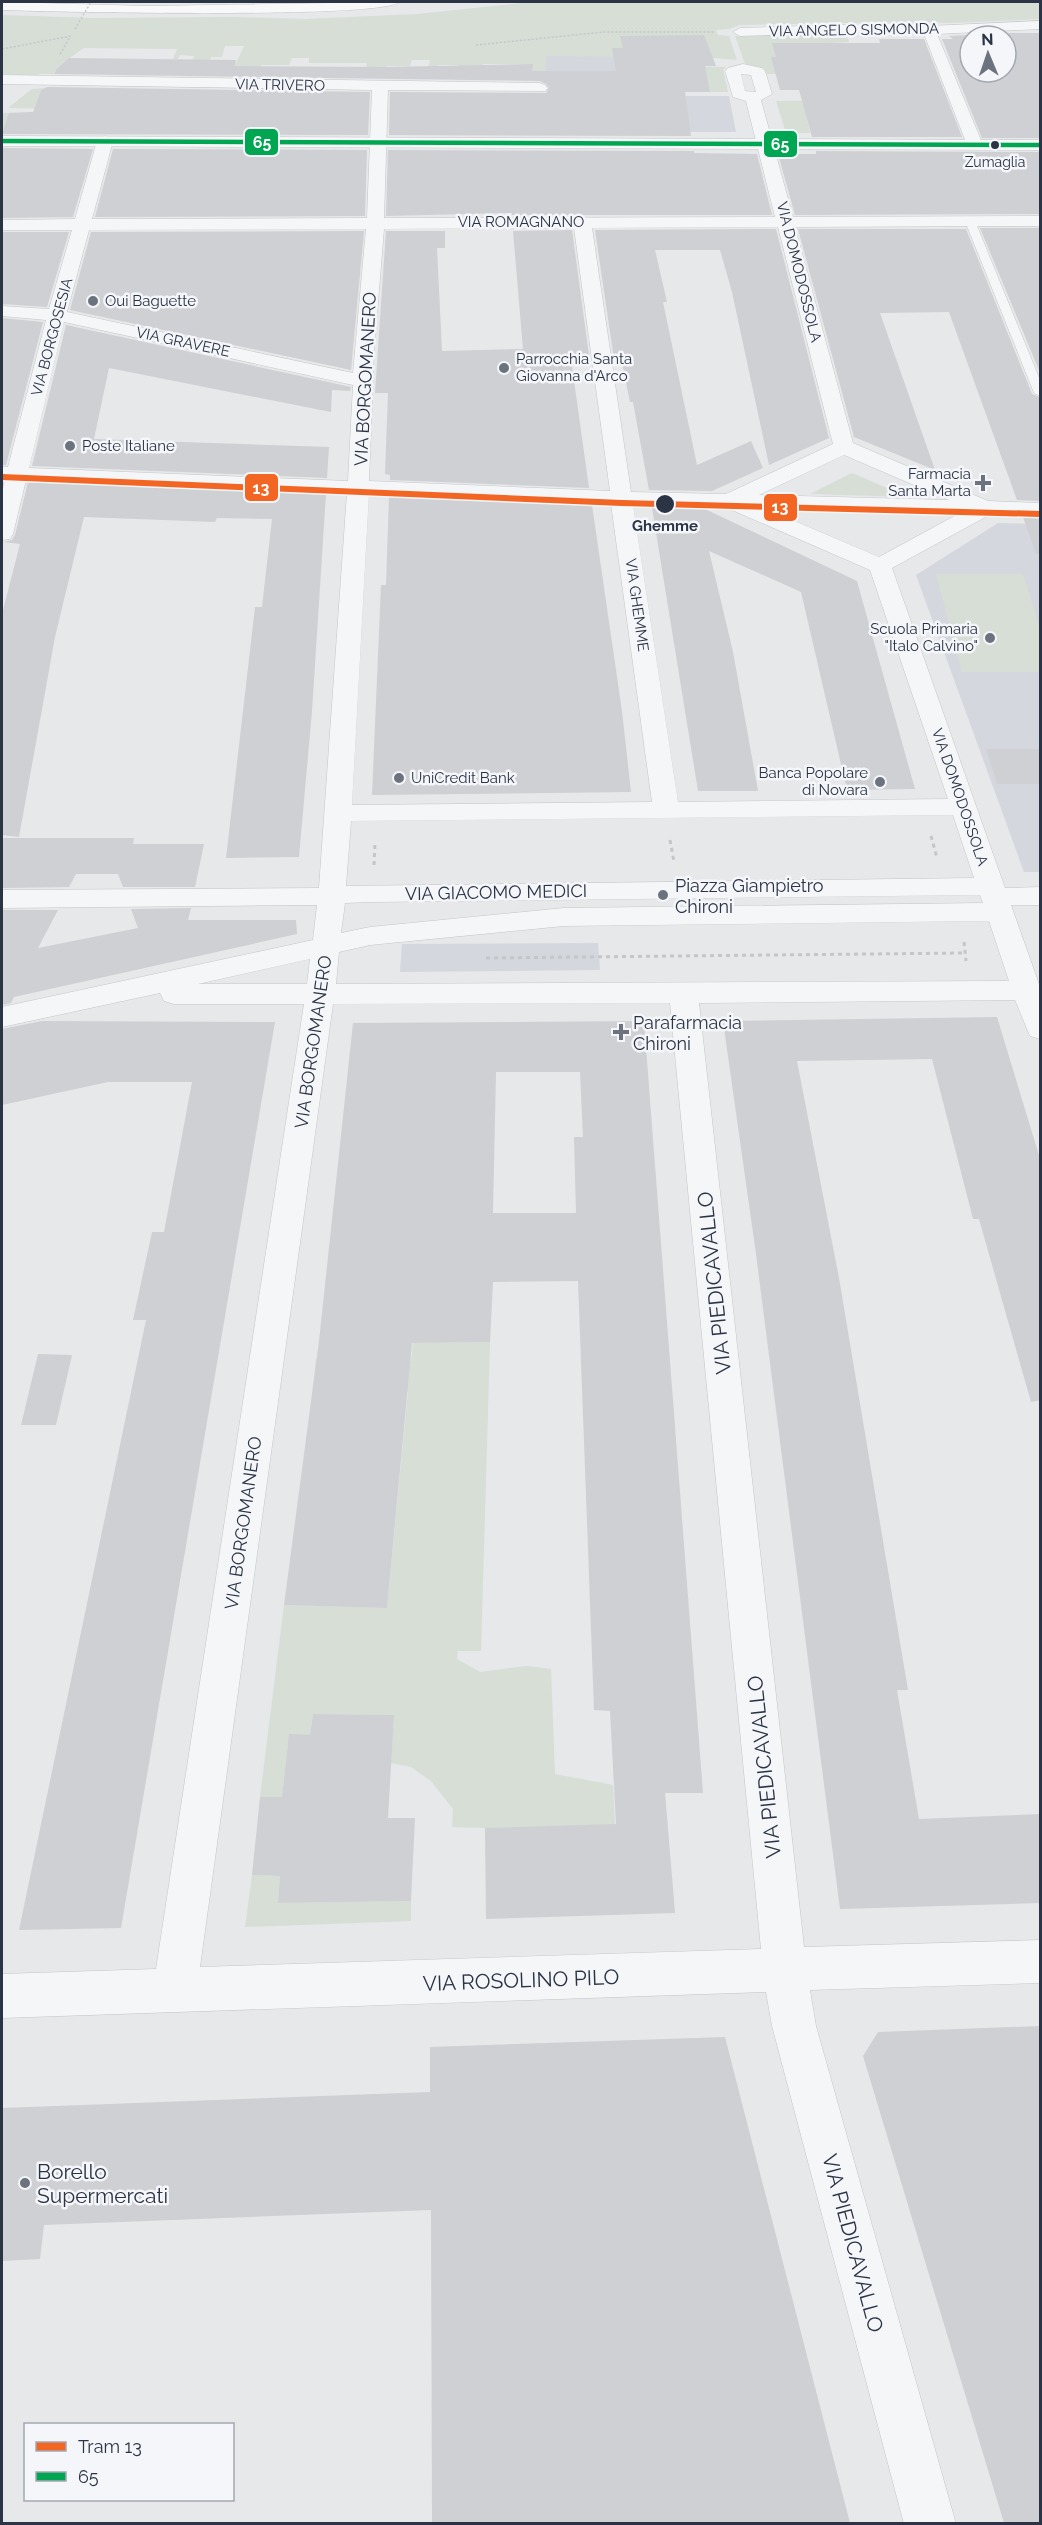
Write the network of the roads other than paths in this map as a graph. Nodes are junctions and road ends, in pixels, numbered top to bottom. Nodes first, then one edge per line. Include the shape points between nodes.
1 (392, 2) edge
2 (2, 6) edge
3 (1041, 25) edge
4 (740, 32) dead end
5 (930, 35) dead end
6 (2, 79) edge
7 (20, 81) junction
8 (380, 86) junction
9 (540, 88) dead end
10 (2, 95) edge
11 (753, 98) dead end
12 (2, 141) edge
13 (105, 141) junction
14 (378, 142) junction
15 (766, 144) junction
16 (975, 145) junction
17 (1041, 146) edge
18 (970, 220) junction
19 (786, 221) junction
20 (1041, 221) edge
21 (582, 222) junction
22 (375, 223) junction
23 (83, 224) junction
24 (2, 225) edge
25 (2, 311) edge
26 (57, 315) junction
27 (363, 381) junction
28 (1041, 393) edge
29 (844, 447) junction
30 (9, 474) edge
31 (359, 488) junction
32 (621, 498) junction
33 (729, 501) junction
34 (986, 508) junction
35 (1041, 509) edge
36 (2, 534) edge
37 (880, 566) junction
38 (963, 807) junction
39 (666, 810) junction
40 (338, 813) junction
41 (332, 895) junction
42 (1041, 896) edge
43 (2, 898) edge
44 (995, 898) junction
45 (326, 944) junction
46 (1028, 990) junction
47 (118, 993) junction
48 (684, 994) junction
49 (320, 995) junction
50 (2, 1017) edge
51 (1041, 1029) edge
52 (1041, 1961) edge
53 (785, 1972) junction
54 (175, 1991) junction
55 (2, 1996) edge
56 (930, 2523) edge

1 - 2 street via 187,10
3 - 4 street, VIA ANGELO SISMONDA
5 - 16 street
6 - 7 street, VIA TRIVERO
7 - 8 street, VIA TRIVERO
7 - 10 street
8 - 9 street, VIA TRIVERO
8 - 14 street, VIA BORGOMANERO
11 - 15 street, VIA DOMODOSSOLA
12 - 13 street
13 - 14 street
13 - 23 street, VIA BORGOSESIA
14 - 15 street
14 - 22 street, VIA BORGOMANERO
15 - 16 street
15 - 19 street, VIA DOMODOSSOLA
16 - 17 street
18 - 19 street, VIA ROMAGNANO
18 - 20 street, VIA ROMAGNANO
18 - 28 lane
19 - 21 street, VIA ROMAGNANO
19 - 29 street, VIA DOMODOSSOLA
21 - 22 street, VIA ROMAGNANO
21 - 32 street, VIA GHEMME
22 - 23 street, VIA ROMAGNANO
22 - 27 street, VIA BORGOMANERO
23 - 24 street, VIA ROMAGNANO
23 - 26 street, VIA BORGOSESIA
25 - 26 street, VIA GRAVERE
26 - 27 street, VIA GRAVERE
26 - 30 street, VIA BORGOSESIA
27 - 31 street, VIA BORGOMANERO
29 - 33 street
29 - 34 street
30 - 31 street
30 - 36 street, VIA BORGOSESIA
31 - 32 street
31 - 40 street, VIA BORGOMANERO
32 - 33 street
32 - 39 street, VIA GHEMME
33 - 34 street
33 - 37 street
34 - 35 street
34 - 37 street
37 - 38 street, VIA DOMODOSSOLA
38 - 39 street
38 - 44 street, VIA DOMODOSSOLA
39 - 40 street
40 - 41 street, VIA BORGOMANERO
41 - 43 street, VIA GIACOMO MEDICI
41 - 44 street, VIA GIACOMO MEDICI via 944,888
41 - 45 street, VIA BORGOMANERO
42 - 44 street, VIA GIACOMO MEDICI
44 - 45 street, VIA GIACOMO MEDICI via 965,912 564,917
44 - 46 street, VIA DOMODOSSOLA
45 - 47 street, VIA GIACOMO MEDICI
45 - 49 street, VIA BORGOMANERO
46 - 48 street
46 - 51 street, VIA DOMODOSSOLA
47 - 49 street
47 - 50 street
48 - 49 street
48 - 53 street, VIA PIEDICAVALLO
49 - 54 street, VIA BORGOMANERO
52 - 53 street, VIA ROSOLINO PILO
53 - 54 street, VIA ROSOLINO PILO
53 - 56 street, VIA PIEDICAVALLO via 794,2026
54 - 55 street, VIA ROSOLINO PILO

